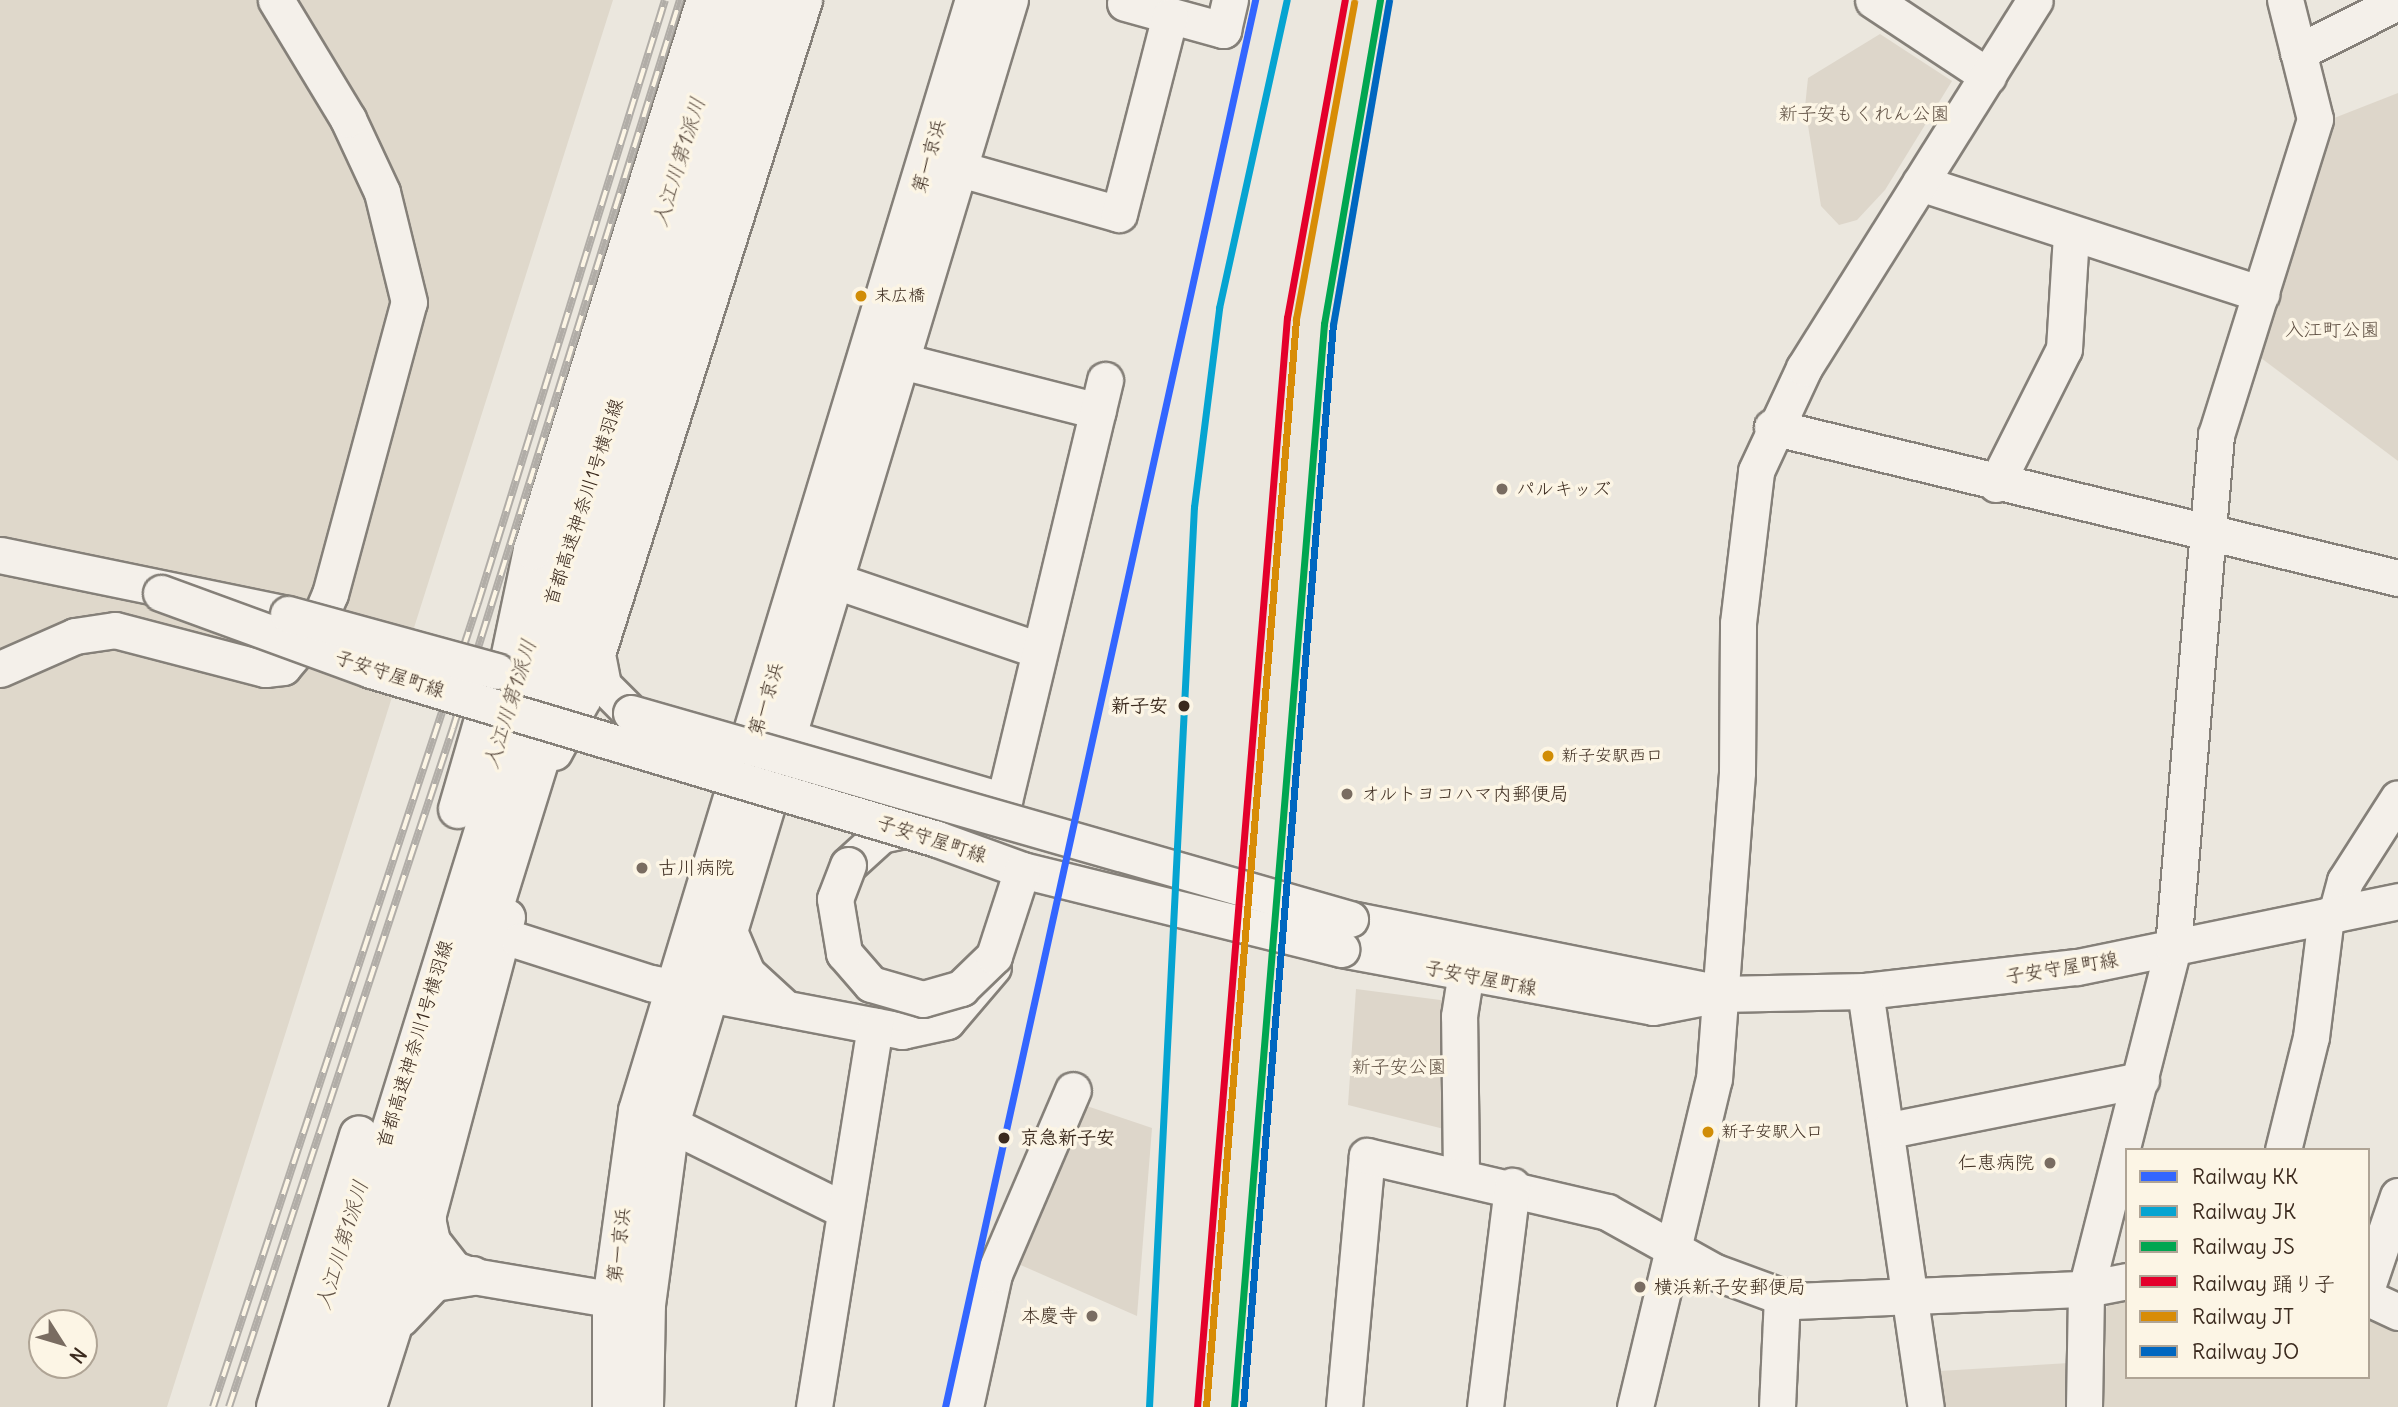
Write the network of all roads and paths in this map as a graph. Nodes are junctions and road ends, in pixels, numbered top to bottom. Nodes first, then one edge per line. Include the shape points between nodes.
1 (276, 0) edge
2 (706, 0) edge
3 (713, 0) edge
4 (742, 0) edge
5 (775, 0) edge
6 (804, 0) edge
7 (975, 0) edge
8 (1009, 0) edge
9 (1230, 0) edge
10 (1873, 0) edge
11 (2035, 0) edge
12 (2285, 0) edge
13 (2398, 2) edge
14 (1125, 3) dead end
15 (1170, 16) junction
16 (2298, 52) junction
17 (1988, 76) junction
18 (944, 164) junction
19 (1920, 183) junction
20 (2071, 235) junction
21 (2260, 294) junction
22 (902, 362) junction
23 (1772, 427) junction
24 (1996, 484) junction
25 (2206, 531) junction
26 (7, 557) edge
27 (2398, 578) edge
28 (836, 581) junction
29 (1039, 649) junction
30 (597, 654) junction
31 (0, 668) edge
32 (492, 689) junction
33 (559, 709) junction
34 (631, 713) junction
35 (789, 738) junction
36 (2398, 798) edge
37 (480, 830) junction
38 (1022, 870) junction
39 (2398, 901) edge
40 (2331, 915) junction
41 (729, 931) junction
42 (1345, 934) junction
43 (519, 941) dead end
44 (2174, 947) junction
45 (1465, 977) junction
46 (1865, 991) junction
47 (693, 992) junction
48 (1720, 994) junction
49 (786, 1009) junction
50 (875, 1026) junction
51 (2141, 1080) junction
52 (1073, 1090) dead end
53 (670, 1124) junction
54 (1890, 1130) junction
55 (2283, 1148) edge
56 (1461, 1173) junction
57 (1512, 1186) junction
58 (2398, 1196) edge
59 (844, 1210) junction
60 (428, 1218) junction
61 (1671, 1243) junction
62 (473, 1276) junction
63 (2370, 1278) edge
64 (2125, 1282) edge
65 (2086, 1289) junction
66 (1782, 1297) junction
67 (1912, 1299) junction
68 (2370, 1299) edge
69 (629, 1303) junction
70 (2398, 1312) edge
71 (391, 1335) junction
72 (276, 1407) edge
73 (304, 1407) edge
74 (339, 1407) edge
75 (367, 1407) edge
76 (612, 1407) edge
77 (644, 1407) edge
78 (814, 1407) edge
79 (965, 1407) edge
80 (1344, 1407) edge
81 (1485, 1407) edge
82 (1635, 1407) edge
83 (1777, 1407) edge
84 (1926, 1407) edge
85 (2084, 1407) edge

1 - 31 street via 348,119 382,192 409,302 350,536 320,618 283,667 265,669 115,630 75,636
2 - 37 highway via 533,550
3 - 33 highway via 597,385
4 - 37 highway, 首都高速神奈川1号横羽線
5 - 74 highway, 首都高速神奈川1号横羽線
6 - 30 street
7 - 18 highway, 第一京浜
8 - 18 highway, 第一京浜
9 - 15 street via 1223,30
10 - 17 street
11 - 17 street
12 - 16 street
13 - 16 street
14 - 15 street
15 - 18 street via 1119,214
16 - 21 street via 2315,118
17 - 19 street
18 - 22 highway, 第一京浜
18 - 47 highway, 第一京浜
19 - 20 street
19 - 23 street
20 - 21 street
20 - 24 street via 2064,349
21 - 25 street via 2216,435
22 - 28 highway, 第一京浜
22 - 29 street via 1102,395
23 - 24 street
23 - 48 street via 1756,471 1738,623 1737,772
24 - 25 street
25 - 27 street
25 - 44 street
26 - 32 street, 子安守屋町線, bridge via 160,593 288,614
28 - 29 street
28 - 35 highway, 第一京浜
29 - 35 street via 1004,801
30 - 33 street
30 - 34 street via 603,685
32 - 33 street, 子安守屋町線
32 - 72 highway
33 - 34 street, 子安守屋町線
33 - 38 street, 子安守屋町線, bridge
33 - 60 street via 538,773 485,1017
34 - 42 street, 子安守屋町線, bridge
35 - 41 highway, 第一京浜
36 - 40 street via 2345,881
37 - 73 highway, 首都高速神奈川1号横羽線
38 - 42 street, 子安守屋町線, bridge
38 - 50 street, bridge via 1003,940 999,948 994,956 961,988 923,999 884,991 851,965 835,927 838,884 848,865 881,835 926,826 968,840 996,871 1004,891 1003,936 1000,948 996,959 985,983 947,1021 902,1031
39 - 40 street, 子安守屋町線
40 - 44 street, 子安守屋町線
40 - 55 street via 2311,1037
41 - 47 highway, 第一京浜
41 - 49 street via 747,973
42 - 45 street, 子安守屋町線
42 - 48 street, 子安守屋町線
43 - 47 street
44 - 46 street, 子安守屋町線 via 2077,967
44 - 51 street
45 - 48 street, 子安守屋町線 via 1653,1007
45 - 56 street via 1459,1016
46 - 48 street, 子安守屋町線
46 - 54 street
47 - 49 street
47 - 53 highway, 第一京浜
47 - 69 highway, 第一京浜 via 638,1111
48 - 61 street via 1714,1079
49 - 50 street
50 - 59 street
51 - 54 street
51 - 65 street
52 - 79 street via 994,1275
53 - 59 street
53 - 69 highway, 第一京浜
54 - 67 street
56 - 57 street
56 - 80 street via 1367,1156
57 - 61 street via 1607,1212
57 - 81 street
58 - 63 street
59 - 78 street
60 - 62 street via 440,1256
60 - 71 highway
61 - 66 street via 1715,1272
61 - 82 street
62 - 69 street
62 - 71 highway via 434,1282 418,1294
64 - 65 street
65 - 67 street
65 - 85 street
66 - 67 street via 1833,1304
66 - 83 street
67 - 84 street
68 - 70 street
69 - 76 highway, 第一京浜
69 - 77 highway, 第一京浜
71 - 75 highway

